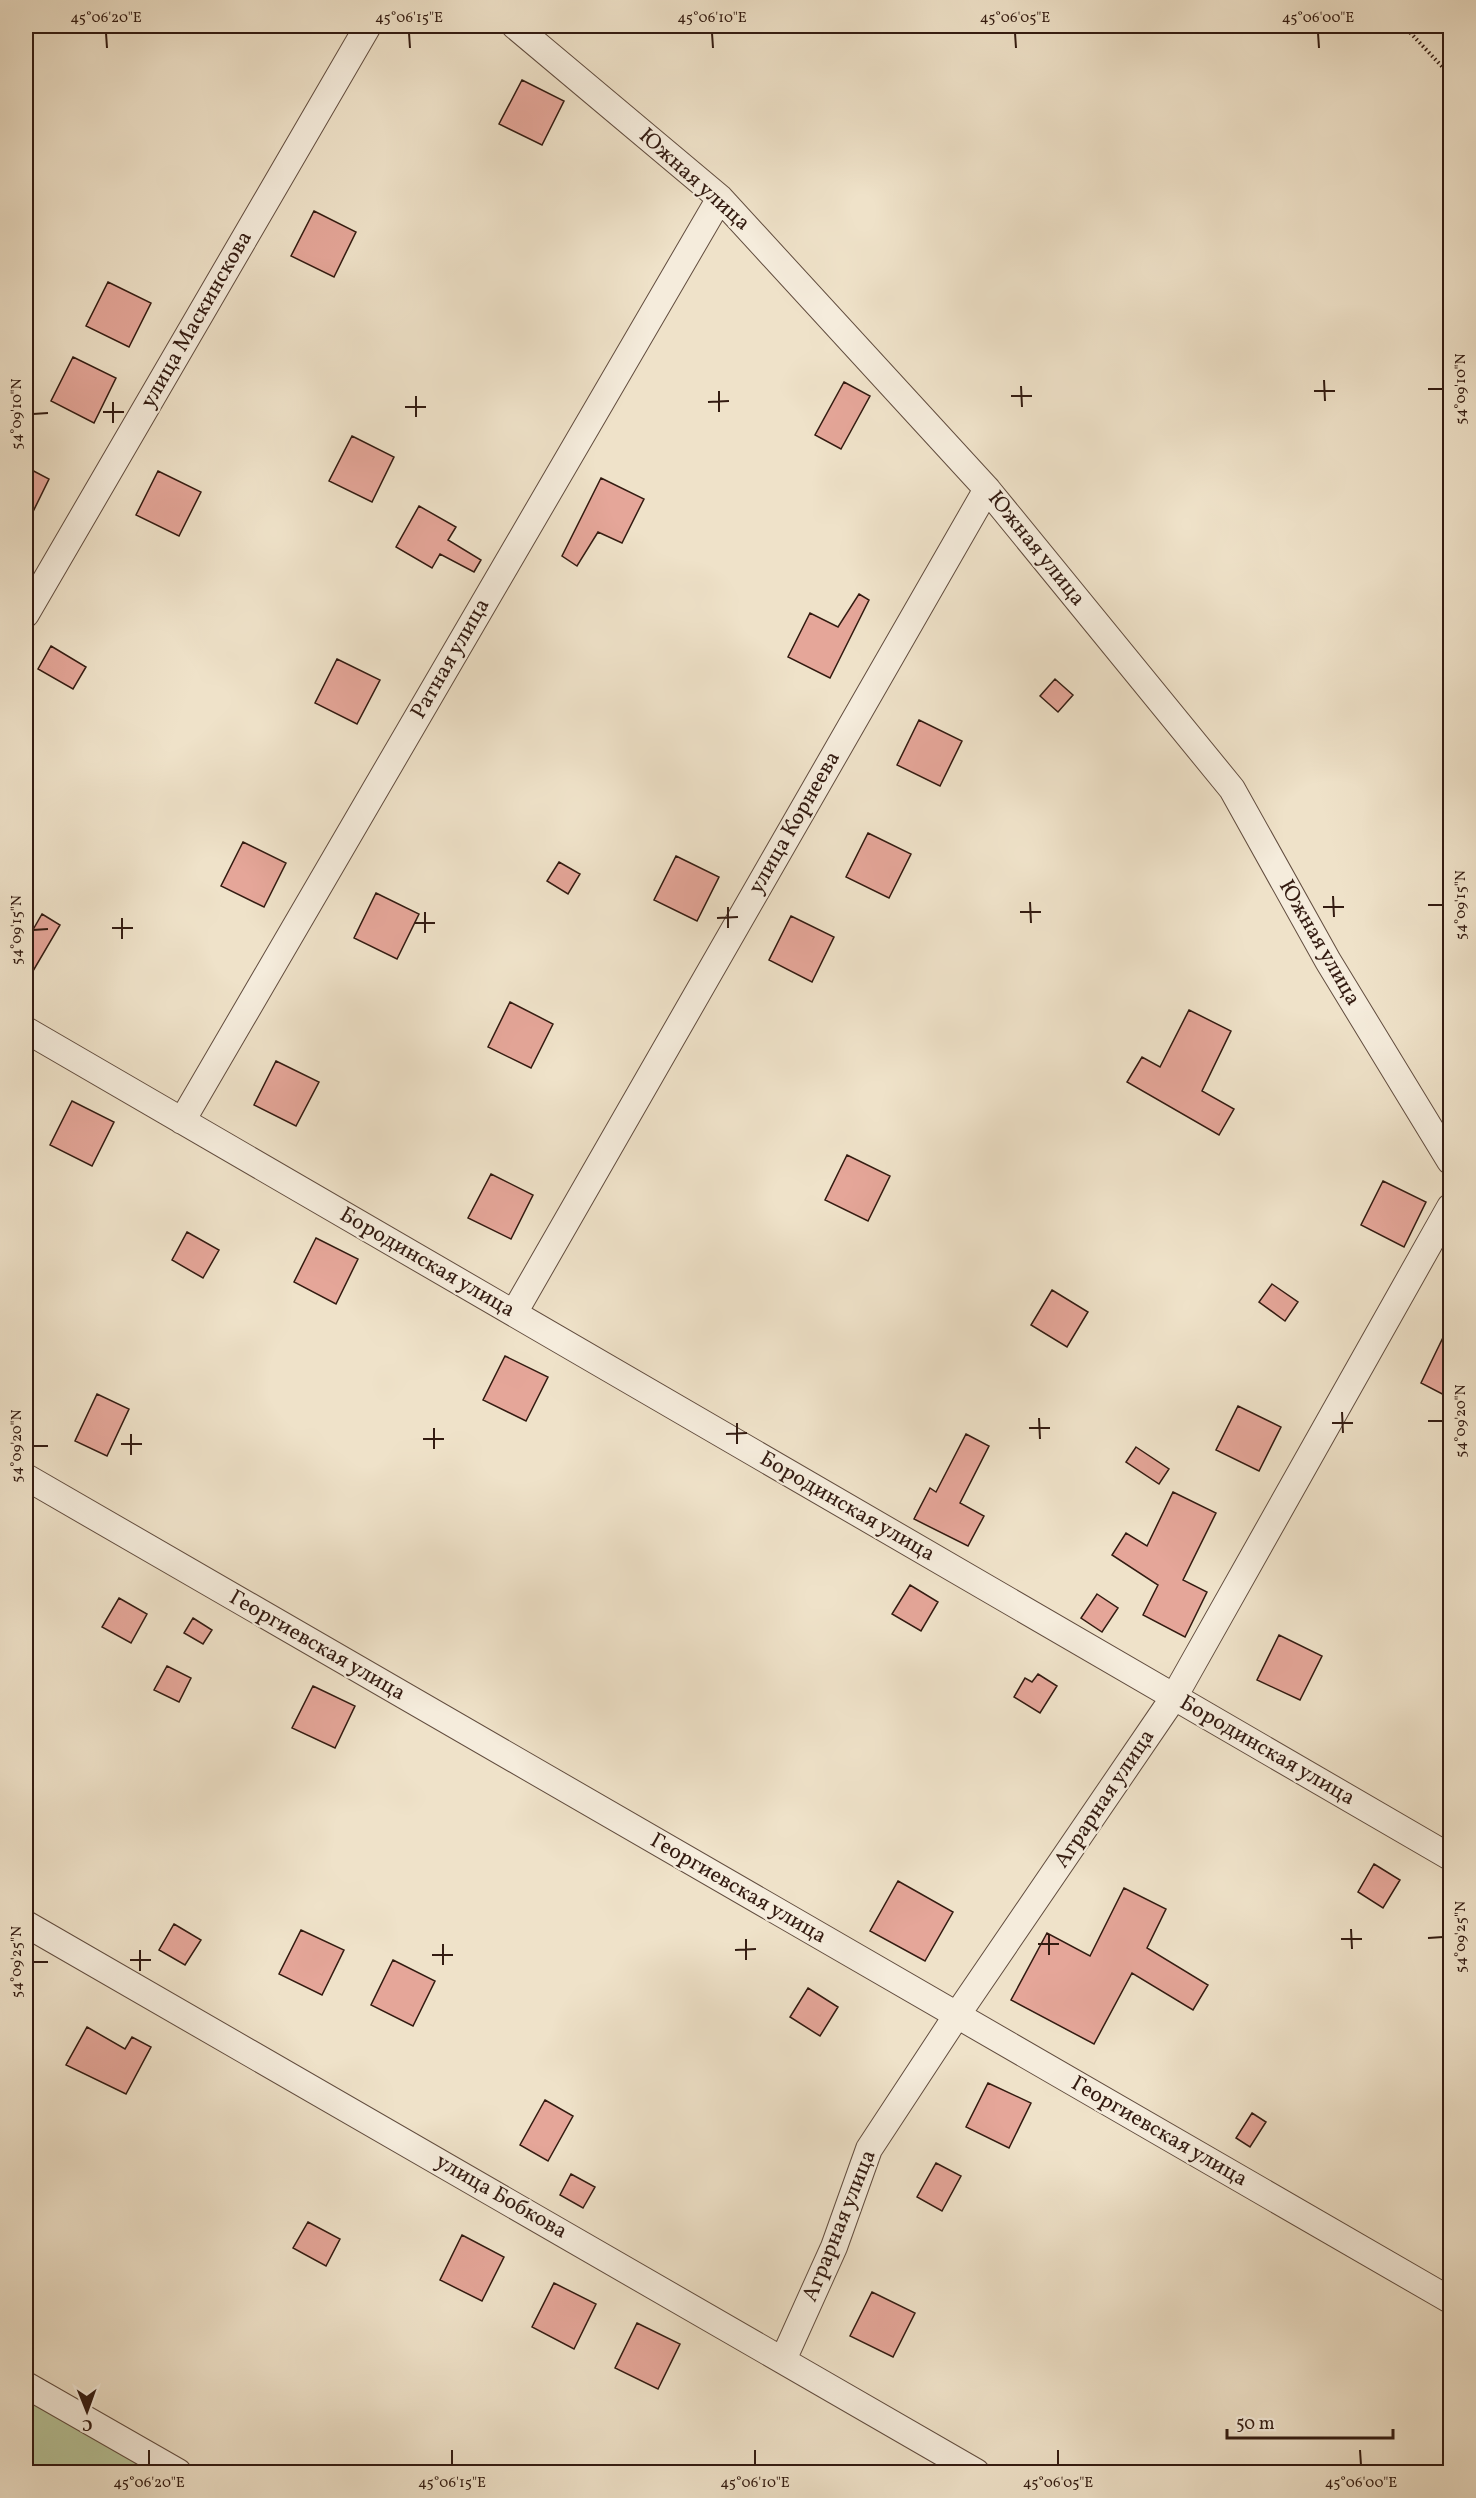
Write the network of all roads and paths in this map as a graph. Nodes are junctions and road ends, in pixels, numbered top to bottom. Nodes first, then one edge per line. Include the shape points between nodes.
1 (368, 26) edge
2 (515, 26) edge
3 (1404, 26) edge
4 (1450, 75) edge
5 (720, 198) junction
6 (987, 489) junction
7 (26, 614) edge
8 (26, 1030) edge
9 (182, 1121) junction
10 (1450, 1161) edge
11 (1450, 1207) edge
12 (514, 1314) junction
13 (26, 1477) edge
14 (1174, 1697) junction
15 (1450, 1857) edge
16 (26, 1924) edge
17 (957, 2015) junction
18 (1450, 2300) edge
19 (783, 2360) junction
20 (26, 2385) edge
21 (178, 2472) edge
22 (976, 2472) edge

1 - 7 street, улица Маскинскова
2 - 5 street, Южная улица
3 - 4 path
5 - 6 street, Южная улица
5 - 9 street, Ратная улица
6 - 10 street, Южная улица via 1232,789 1328,962
6 - 12 street, улица Корнеева
8 - 9 street, Бородинская улица
9 - 12 street, Бородинская улица
11 - 14 street, Аграрная улица
12 - 14 street, Бородинская улица
13 - 17 street, Георгиевская улица
14 - 15 street, Бородинская улица
14 - 17 street, Аграрная улица
16 - 19 street, улица Бобкова
17 - 18 street, Георгиевская улица
17 - 19 street, Аграрная улица via 869,2150 834,2247
19 - 22 street, улица Бобкова
20 - 21 street

